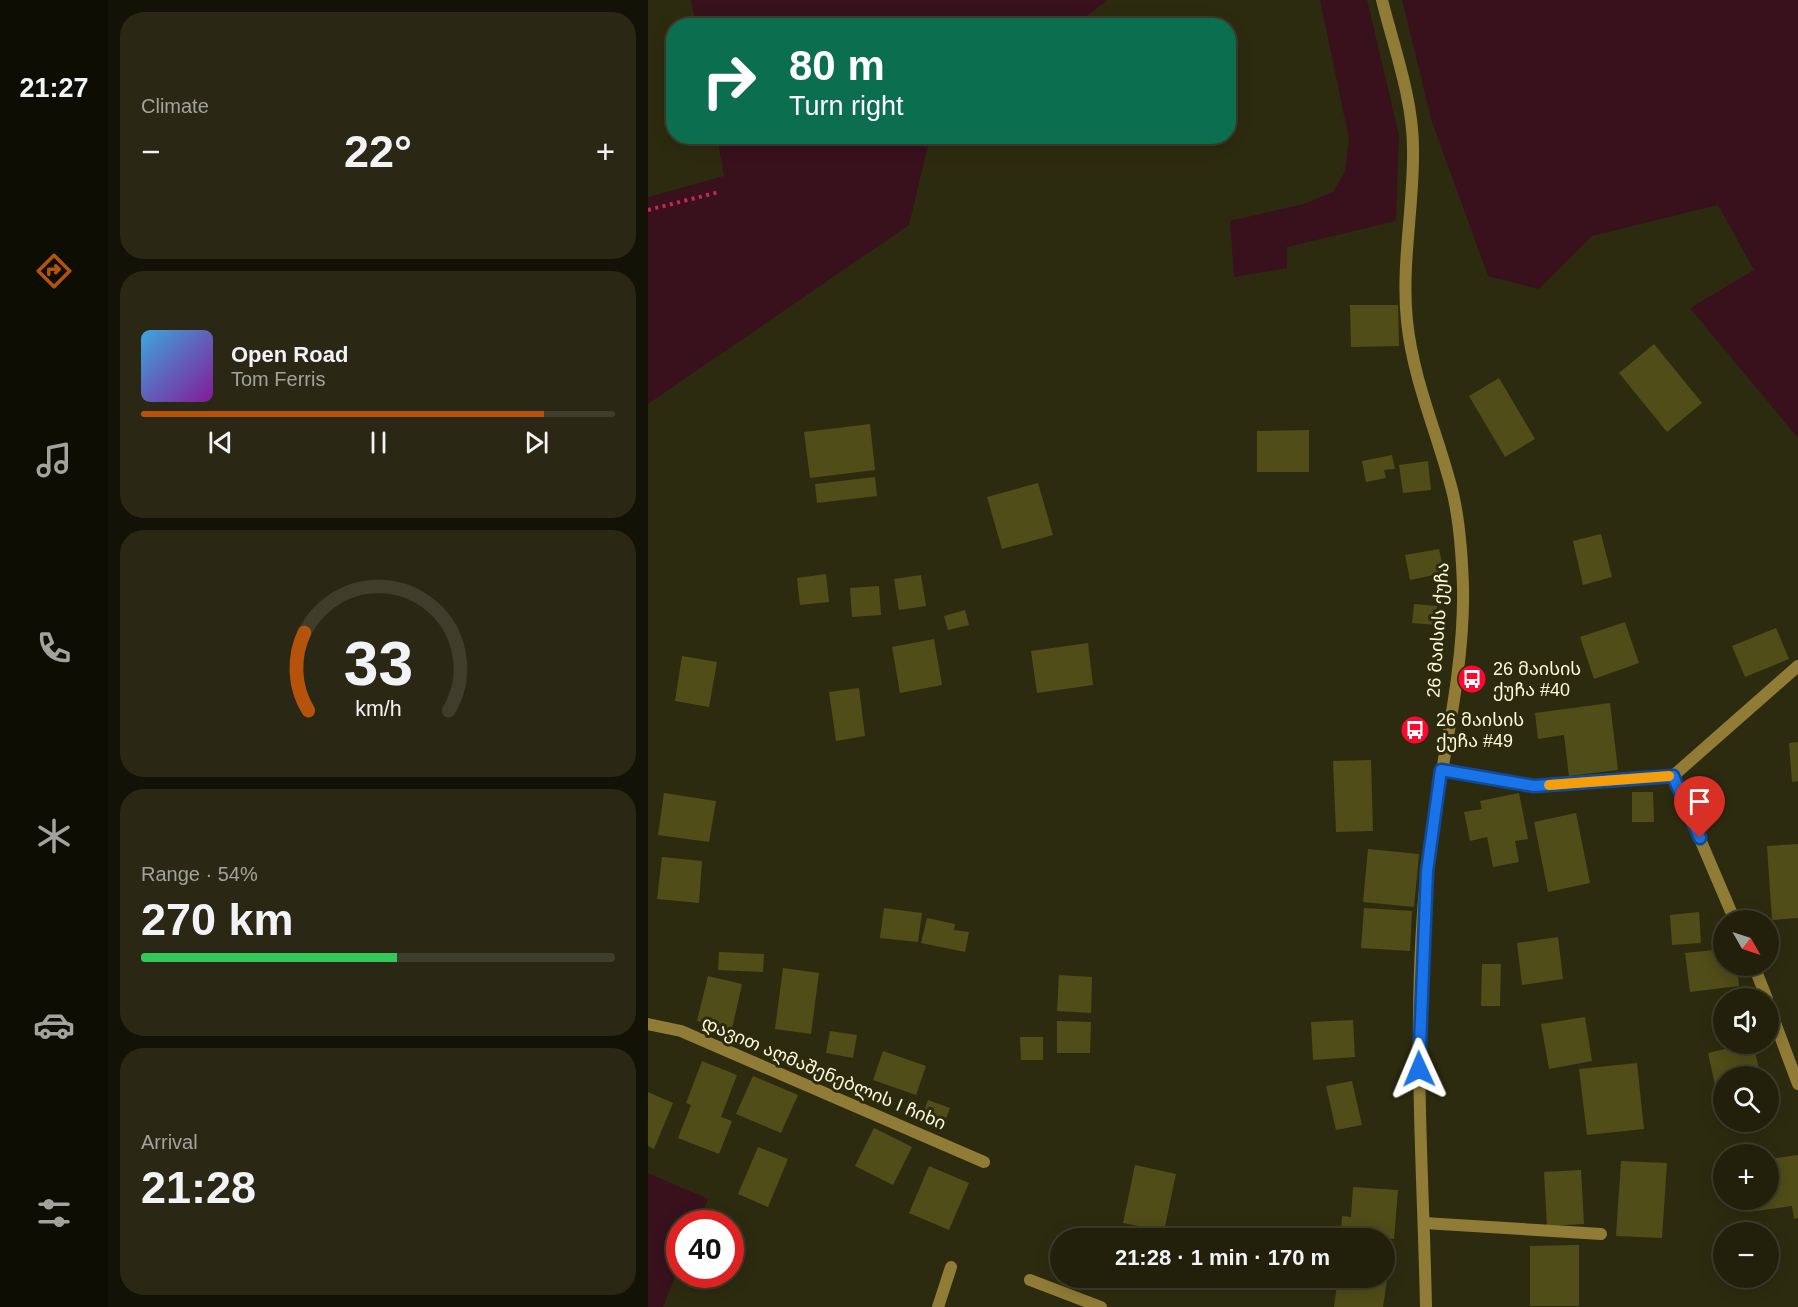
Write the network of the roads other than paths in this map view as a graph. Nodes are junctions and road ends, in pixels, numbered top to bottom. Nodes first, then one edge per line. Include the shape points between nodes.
1 (1382, 0) edge
2 (1798, 666) edge
3 (1441, 770) junction
4 (1673, 776) junction
5 (1730, 910) edge
6 (648, 1024) edge
7 (1779, 1033) edge
8 (1798, 1084) edge
9 (984, 1162) dead end
10 (1424, 1223) junction
11 (1601, 1234) dead end
12 (951, 1267) dead end
13 (1030, 1280) dead end
14 (938, 1307) edge
15 (1101, 1307) edge
16 (1426, 1307) edge

1 - 3 street, 26 მაისის ქუჩა via 1410,115 1413,148 1405,285 1410,340 1453,494 1461,559 1463,592 1455,685
2 - 4 street
3 - 4 street via 1534,786
3 - 10 street, 26 მაისის ქუჩა via 1423,934 1419,1047
4 - 5 street
6 - 9 street, დავით აღმაშენებლის I ჩიხი via 681,1031
7 - 8 street
10 - 11 street
10 - 16 street, 26 მაისის ქუჩა
12 - 14 street
13 - 15 street

